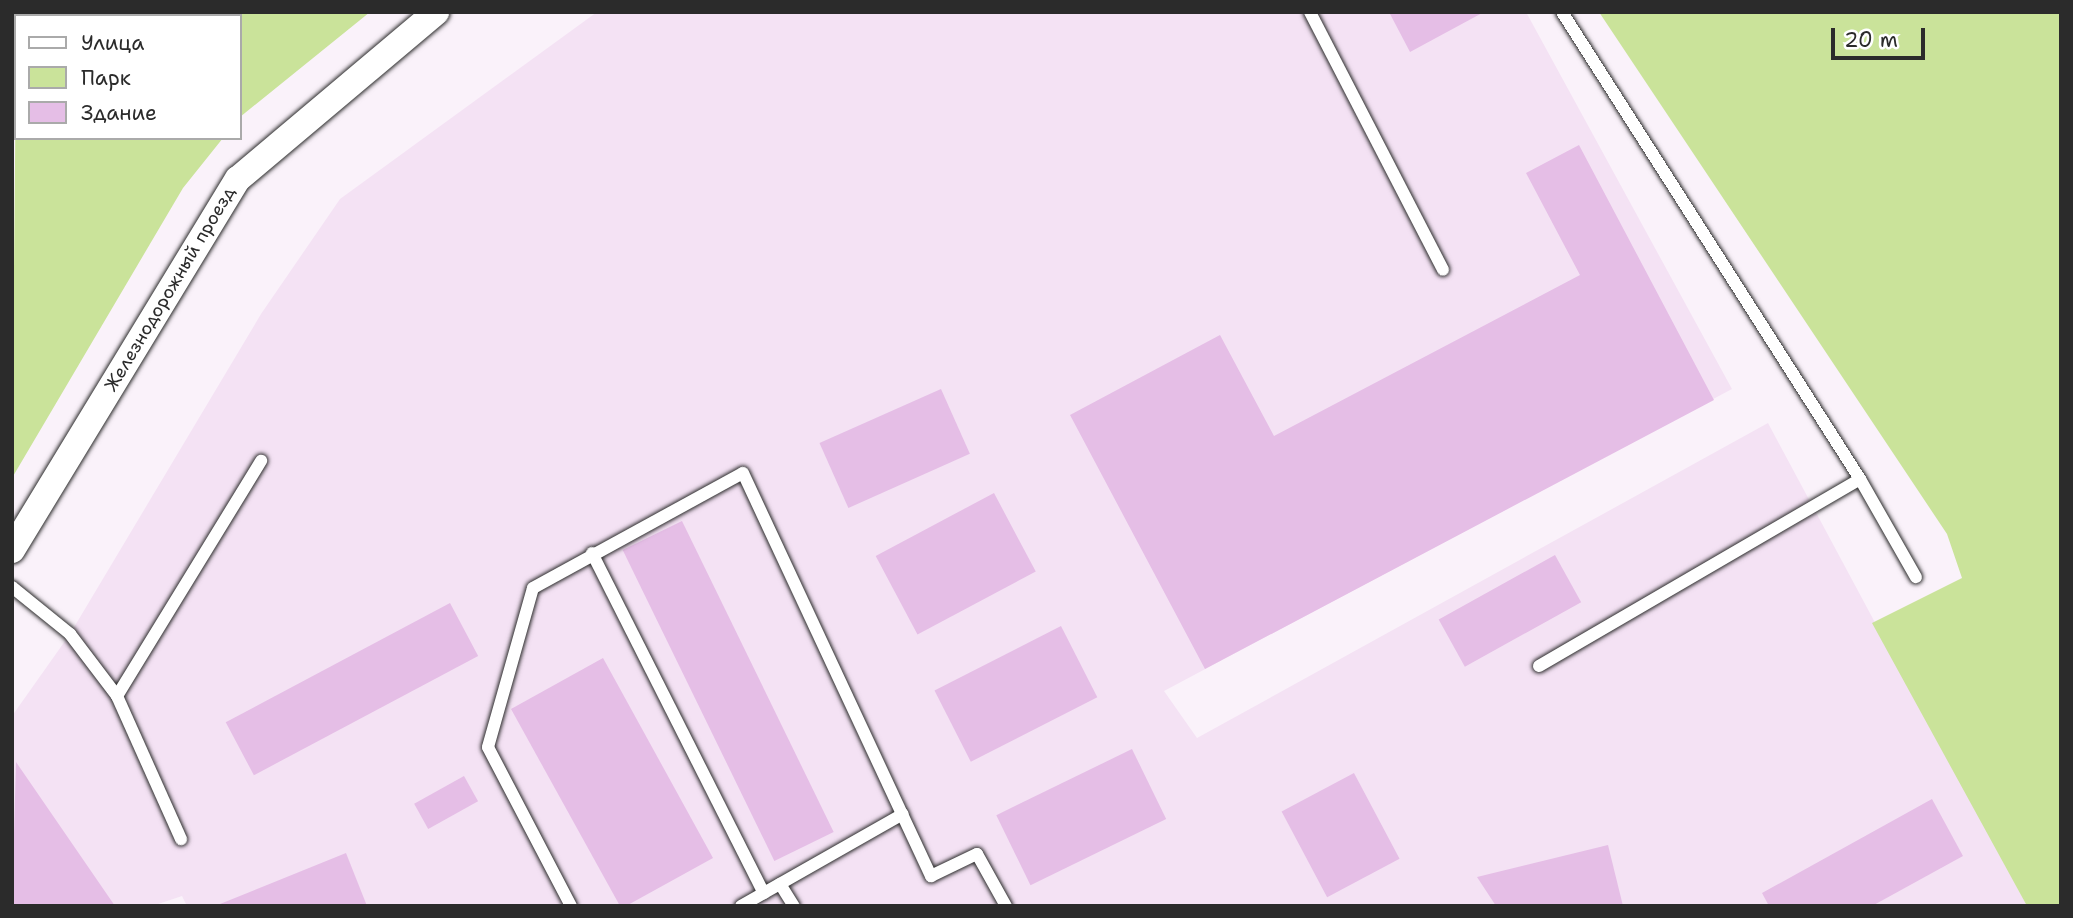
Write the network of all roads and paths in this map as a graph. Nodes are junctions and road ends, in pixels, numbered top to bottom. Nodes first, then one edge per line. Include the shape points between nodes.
1 (436, 12) edge
2 (1310, 12) edge
3 (1562, 12) edge
4 (1443, 270) dead end
5 (261, 461) dead end
6 (1860, 479) junction
7 (12, 550) edge
8 (592, 553) junction
9 (1916, 577) dead end
10 (12, 587) edge
11 (1539, 666) dead end
12 (117, 696) junction
13 (902, 814) junction
14 (181, 839) dead end
15 (780, 884) junction
16 (764, 893) junction
17 (571, 906) edge
18 (741, 906) edge
19 (793, 906) edge
20 (1006, 906) edge

1 - 7 street, Железнодорожный проезд via 238,179
2 - 4 lane
3 - 6 lane
5 - 12 lane
6 - 9 lane
6 - 11 lane
8 - 13 lane via 743,473
8 - 16 lane
8 - 17 lane via 533,588 488,747
10 - 12 lane via 70,634
12 - 14 lane
13 - 15 lane
13 - 20 lane via 931,876 977,854
15 - 16 lane
15 - 19 lane
16 - 18 lane

